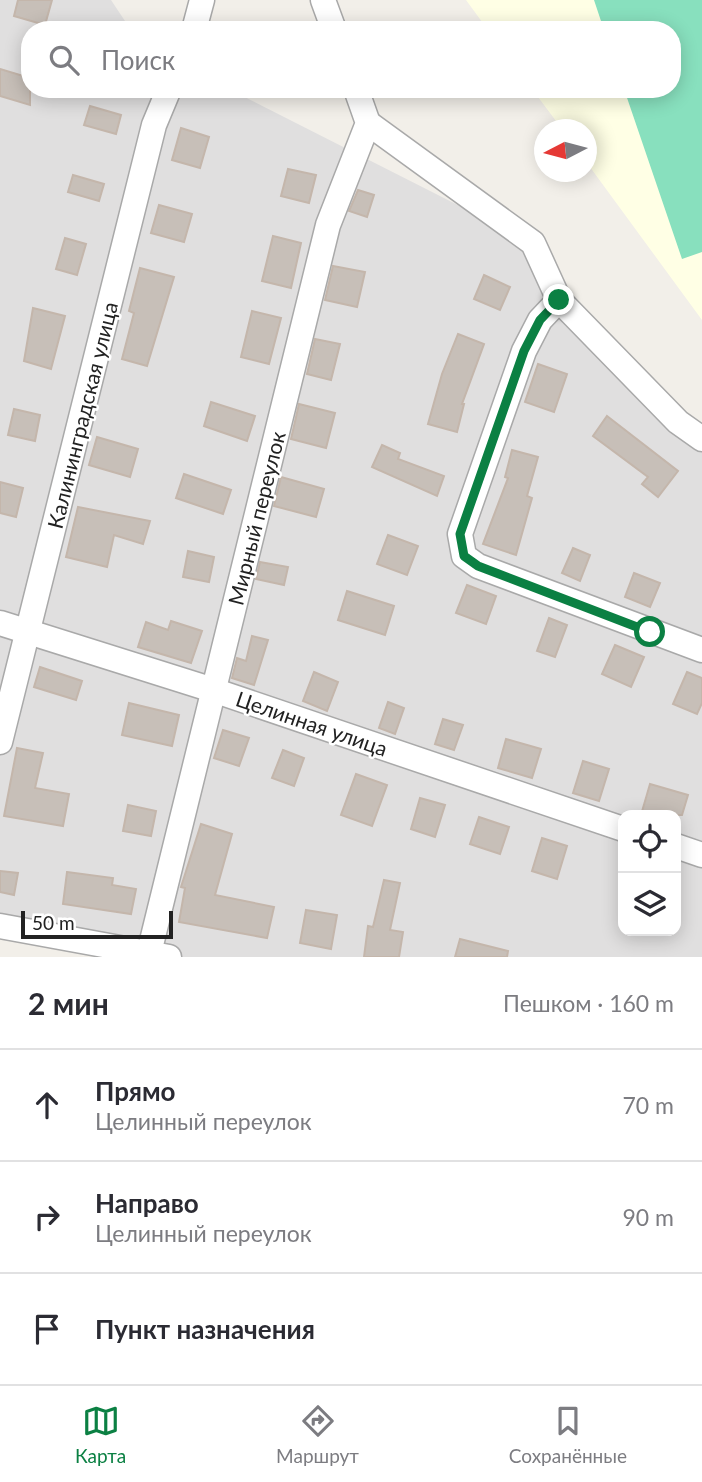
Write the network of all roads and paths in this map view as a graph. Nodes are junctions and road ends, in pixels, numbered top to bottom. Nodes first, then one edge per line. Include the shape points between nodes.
1 (202, 0) edge
2 (323, 0) edge
3 (196, 21) edge
4 (331, 21) edge
5 (165, 98) edge
6 (359, 98) edge
7 (368, 123) junction
8 (559, 300) junction
9 (702, 439) edge
10 (0, 623) edge
11 (28, 632) junction
12 (702, 650) edge
13 (214, 690) junction
14 (0, 742) edge
15 (618, 827) edge
16 (681, 848) edge
17 (702, 855) edge
18 (0, 926) edge
19 (159, 955) edge

1 - 3 street
2 - 4 street
5 - 11 street, Калининградская улица via 154,125
6 - 7 street
7 - 8 street via 533,243
7 - 13 street, Мирный переулок via 328,225
8 - 9 street via 678,422
8 - 12 street via 540,320 524,351 460,534 464,556 478,566
10 - 11 street, Целинная улица
11 - 13 street, Целинная улица
11 - 14 street, Калининградская улица
13 - 15 street, Целинная улица
13 - 19 street, Мирный переулок
16 - 17 street
18 - 19 street

